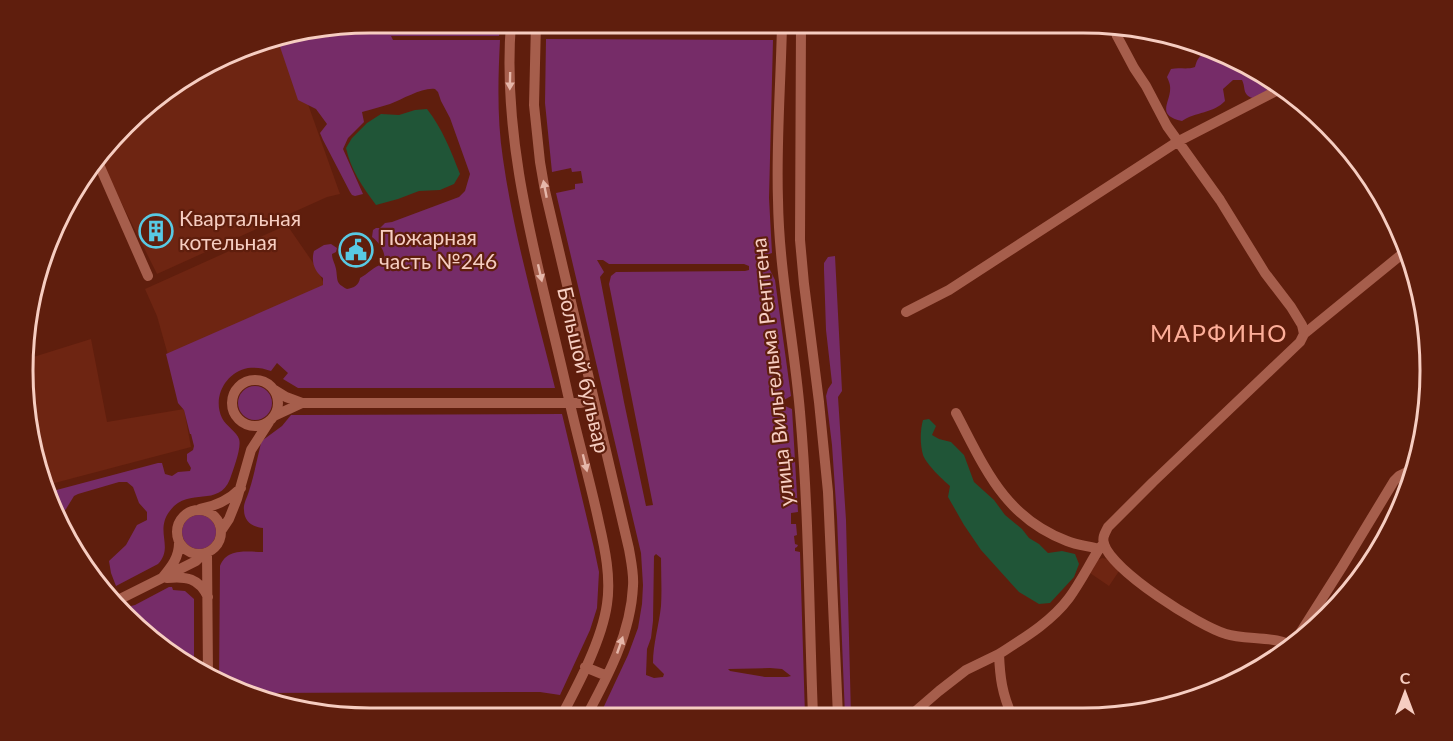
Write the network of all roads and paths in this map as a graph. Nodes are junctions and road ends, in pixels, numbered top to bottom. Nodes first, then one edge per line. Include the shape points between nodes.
1 (511, 33) edge
2 (536, 33) edge
3 (782, 33) edge
4 (801, 33) edge
5 (1117, 35) edge
6 (1273, 92) edge
7 (1177, 142) junction
8 (101, 168) edge
9 (1400, 256) edge
10 (148, 276) dead end
11 (906, 312) dead end
12 (1304, 334) junction
13 (273, 389) junction
14 (594, 400) junction
15 (302, 403) junction
16 (570, 403) junction
17 (956, 413) dead end
18 (272, 418) junction
19 (244, 423) junction
20 (251, 450) junction
21 (1404, 474) edge
22 (241, 487) junction
23 (197, 510) junction
24 (221, 531) junction
25 (179, 543) junction
26 (1101, 546) junction
27 (205, 554) junction
28 (160, 579) junction
29 (208, 597) junction
30 (122, 598) edge
31 (1310, 620) edge
32 (1283, 641) edge
33 (999, 654) junction
34 (208, 666) edge
35 (585, 667) junction
36 (607, 676) junction
37 (565, 708) edge
38 (591, 708) edge
39 (813, 708) edge
40 (838, 708) edge
41 (919, 708) edge
42 (1009, 708) edge

1 -> 16 street, Большой бульвар via 510,96 520,184
14 -> 2 street, Большой бульвар via 540,162 534,105
3 - 39 street, улица Вильгельма Рентгена via 779,245 802,432
4 - 40 street, улица Вильгельма Рентгена via 800,240 827,481
5 - 7 street
6 - 7 street
7 - 11 street via 949,290
7 - 12 street via 1292,307
8 - 10 street
9 - 12 street
12 - 26 street via 1118,517 1104,533
13 - 15 street
13 - 18 street via 278,402
13 - 19 street via 255,380 237,389 233,408
14 - 16 street
36 -> 14 street, Большой бульвар via 630,615 634,584 630,549
15 - 16 street
15 - 18 street
16 -> 35 street, Большой бульвар via 608,579 603,621
17 - 26 street via 1000,493 1021,515 1069,542
18 - 19 street via 258,426
18 - 20 street
19 - 20 street
20 - 22 street
21 - 31 street via 1394,481
22 - 23 street via 222,503
22 - 24 street
23 - 24 street via 214,515
23 - 25 street via 187,513 179,522
24 - 27 street via 219,542
25 - 27 street via 192,554
25 - 28 street via 173,565
26 - 32 street via 1165,602 1212,629 1237,637
26 - 33 street via 1070,597 1054,614
27 - 28 street
27 - 29 street
28 - 29 street via 192,579
28 - 30 street
29 - 34 street
33 - 41 street via 966,670
33 - 42 street via 1000,680
35 - 36 street
35 - 37 street, Большой бульвар
36 - 38 street, Большой бульвар

